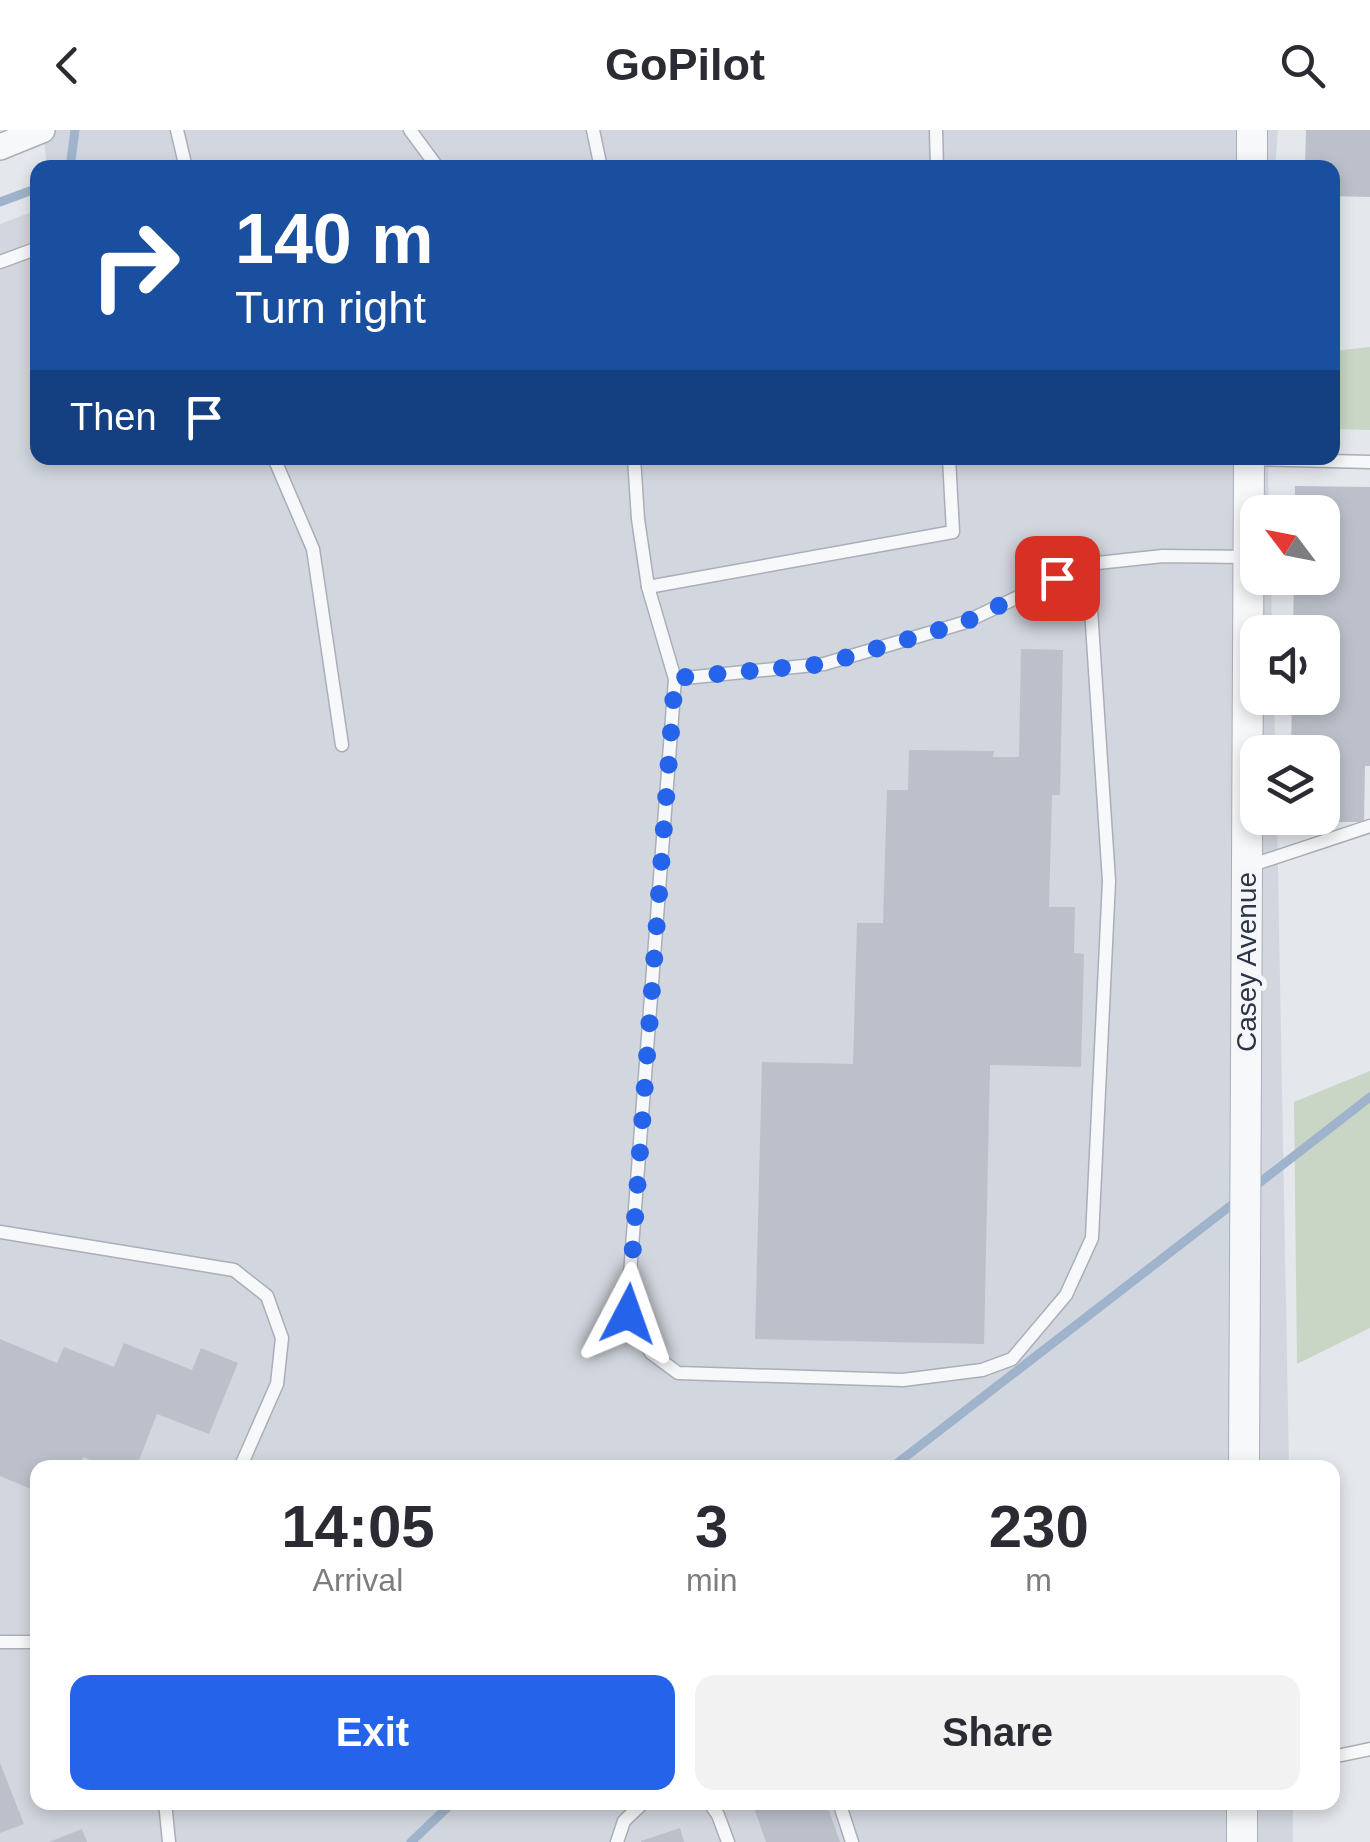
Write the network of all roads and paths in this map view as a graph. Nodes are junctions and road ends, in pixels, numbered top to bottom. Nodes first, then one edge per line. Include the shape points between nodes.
1 (42, 130) edge
2 (410, 130) edge
3 (593, 130) edge
4 (936, 130) edge
5 (1252, 130) edge
6 (182, 131) edge
7 (3, 141) edge
8 (185, 160) edge
9 (432, 160) edge
10 (599, 160) edge
11 (937, 160) edge
12 (1252, 160) edge
13 (30, 251) edge
14 (0, 262) edge
15 (1340, 461) edge
16 (1370, 462) edge
17 (277, 465) edge
18 (634, 465) edge
19 (949, 465) edge
20 (1250, 465) edge
21 (1249, 495) edge
22 (1240, 557) edge
23 (1088, 564) junction
24 (648, 586) junction
25 (1248, 595) edge
26 (675, 678) junction
27 (342, 745) dead end
28 (1370, 826) edge
29 (1247, 867) junction
30 (0, 1232) edge
31 (244, 1460) edge
32 (1244, 1460) edge
33 (0, 1642) edge
34 (30, 1642) edge
35 (1370, 1749) edge
36 (1340, 1755) edge
37 (166, 1810) edge
38 (636, 1810) edge
39 (715, 1810) edge
40 (842, 1810) edge
41 (1242, 1810) edge
42 (169, 1842) edge
43 (617, 1842) edge
44 (728, 1842) edge
45 (852, 1842) edge
46 (1242, 1842) edge

1 - 7 street
2 - 9 lane
3 - 10 lane
4 - 11 lane
5 - 12 street
6 - 8 lane
13 - 14 lane
15 - 16 lane
17 - 27 lane via 313,550
18 - 24 lane
19 - 24 lane via 953,532
20 - 21 street, Casey Avenue
22 - 23 lane
23 - 26 lane via 963,623 824,664
23 - 26 lane via 1108,881 1092,1238 1066,1295 1012,1359 982,1370 903,1380 678,1373 651,1353 628,1314
24 - 26 lane
25 - 29 street, Casey Avenue
28 - 29 lane
29 - 32 street, Casey Avenue
30 - 31 lane via 234,1270 267,1296 282,1338 277,1384
33 - 34 lane
35 - 36 lane
37 - 42 lane
38 - 43 lane
39 - 44 lane
40 - 45 lane
41 - 46 street

